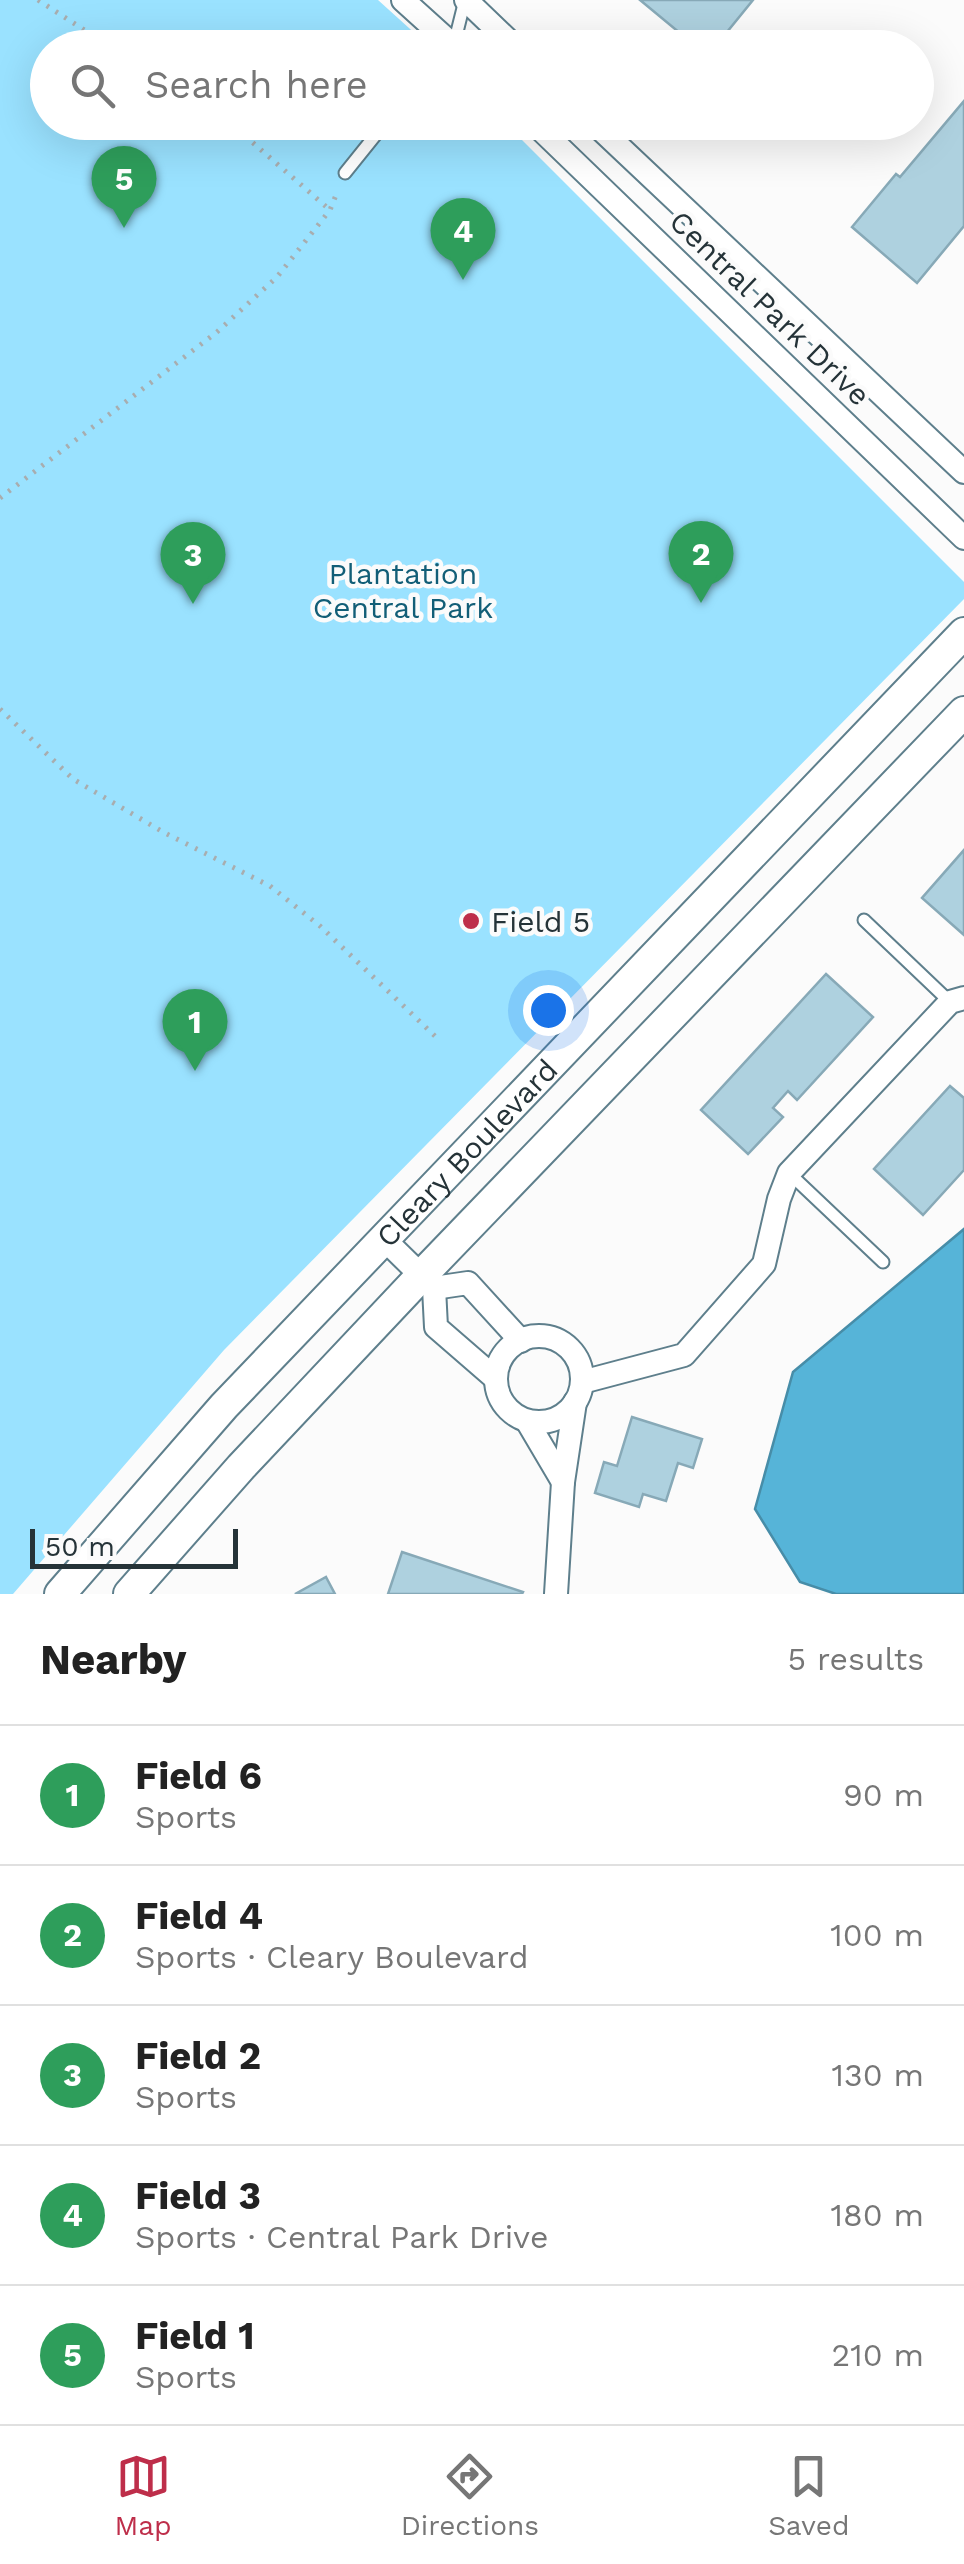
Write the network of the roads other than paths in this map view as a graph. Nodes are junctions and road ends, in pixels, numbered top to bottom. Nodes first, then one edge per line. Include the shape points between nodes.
1 (403, 0) edge
2 (466, 0) edge
3 (436, 30) edge
4 (458, 30) edge
5 (497, 30) edge
6 (372, 140) edge
7 (553, 140) edge
8 (613, 140) edge
9 (345, 173) road end
10 (964, 472) edge
11 (964, 538) edge
12 (964, 633) edge
13 (964, 712) edge
14 (864, 920) dead end
15 (957, 1000) edge
16 (789, 1174) junction
17 (385, 1240) junction
18 (883, 1262) dead end
19 (428, 1282) junction
20 (521, 1341) junction
21 (496, 1379) junction
22 (579, 1392) junction
23 (527, 1421) junction
24 (563, 1482) junction
25 (60, 1594) edge
26 (129, 1594) edge
27 (556, 1594) edge

1 - 3 street
2 - 4 lane
2 - 5 street
6 - 9 lane
7 - 11 street, Central Park Drive
8 - 10 street, Central Park Drive
12 - 17 street, Cleary Boulevard
13 - 19 street, Cleary Boulevard
14 - 15 lane
15 - 16 street
16 - 18 lane
16 - 22 street via 764,1264 684,1354
17 - 19 street
17 - 25 street, Cleary Boulevard via 224,1406
19 - 20 street via 468,1283
19 - 21 street via 436,1327
19 - 26 street, Cleary Boulevard via 241,1467
20 - 21 street via 504,1356
20 - 22 street via 558,1340 581,1369
21 - 23 street via 504,1405
22 - 23 street via 554,1420
22 - 24 street
23 - 24 street
24 - 27 street

